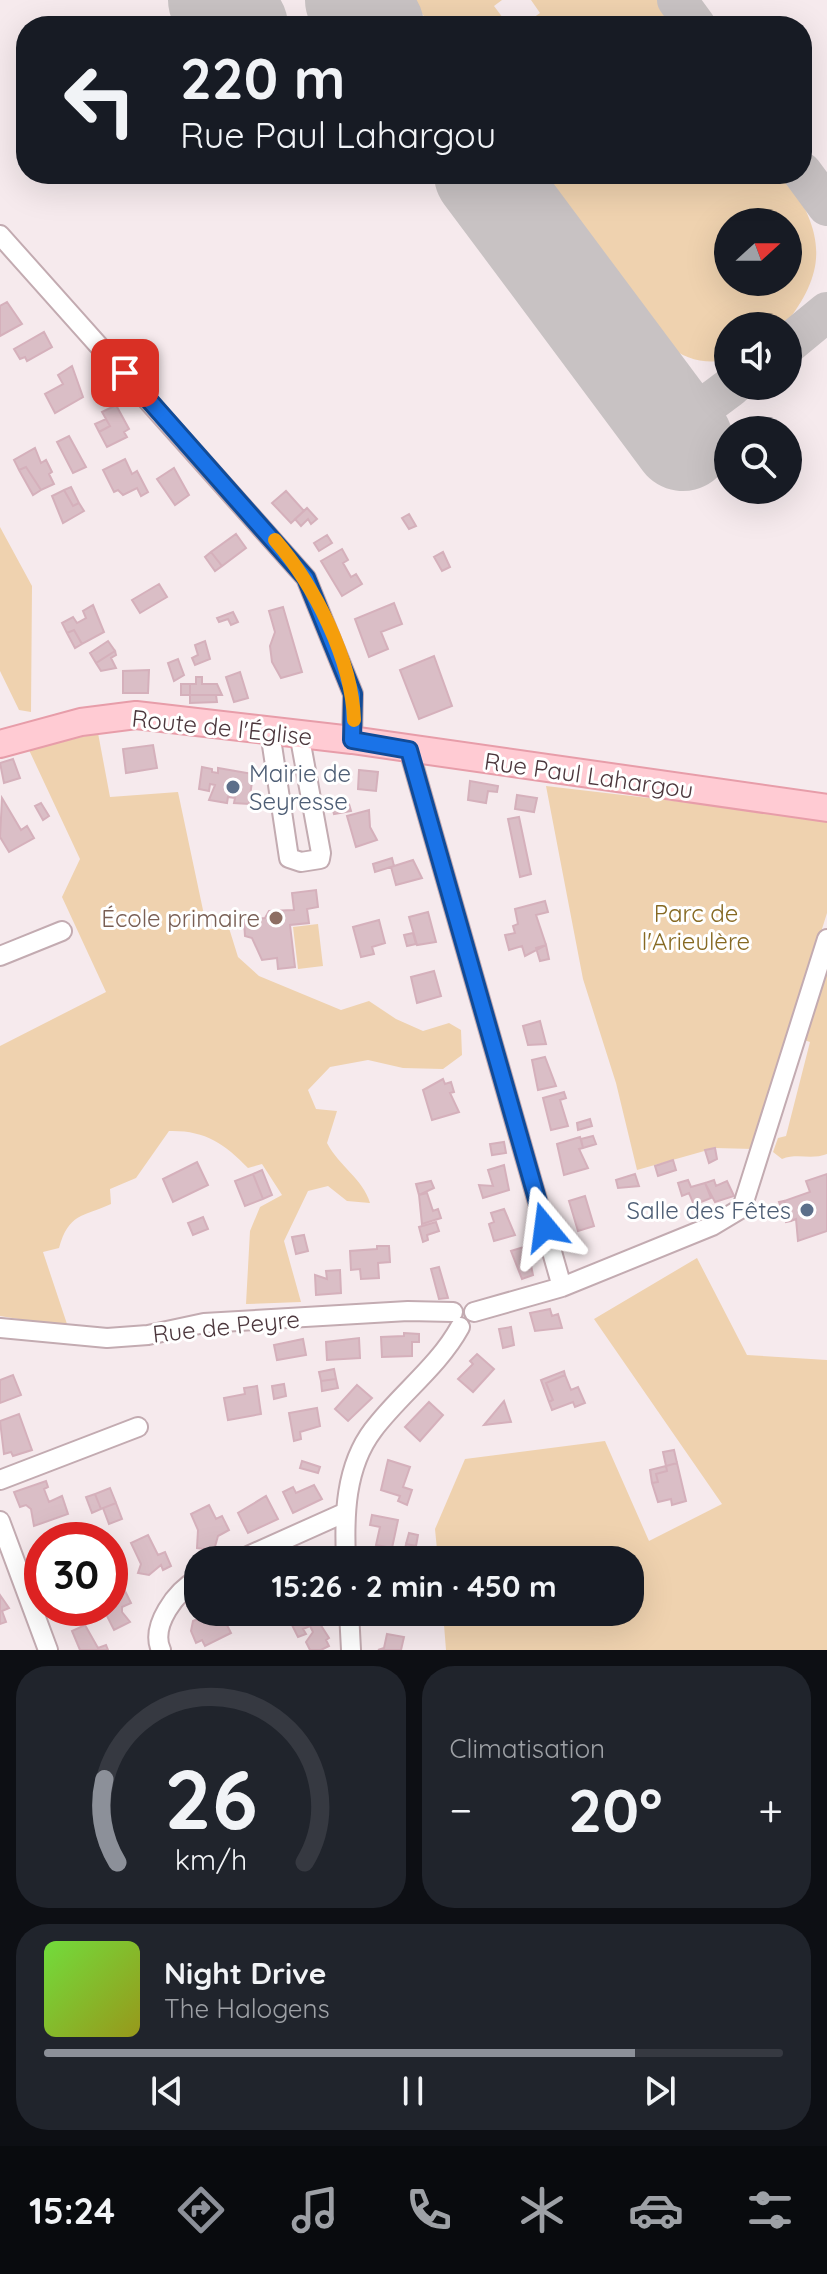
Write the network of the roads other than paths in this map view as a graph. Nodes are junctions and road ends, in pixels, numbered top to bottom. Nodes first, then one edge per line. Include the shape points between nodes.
1 (0, 235) edge
2 (270, 732) junction
3 (303, 736) junction
4 (352, 740) junction
5 (0, 744) edge
6 (409, 750) junction
7 (827, 808) edge
8 (62, 931) dead end
9 (827, 939) edge
10 (0, 956) edge
11 (562, 1287) junction
12 (457, 1319) junction
13 (0, 1328) edge
14 (138, 1427) dead end
15 (0, 1480) edge
16 (344, 1513) junction
17 (0, 1521) edge
18 (270, 1546) edge
19 (345, 1546) edge
20 (184, 1591) edge
21 (350, 1626) edge
22 (48, 1650) edge
23 (161, 1650) edge
24 (351, 1650) edge

1 - 4 street via 306,578 353,694
2 - 3 street, Route de l'Église
2 - 3 street via 289,858 301,862 320,859 321,853
2 - 5 street, Route de l'Église via 136,715 81,722
3 - 4 street, Route de l'Église
4 - 6 street, Rue Paul Lahargou
6 - 7 street, Rue Paul Lahargou
6 - 11 street
8 - 10 street
9 - 11 street, Rue de Peyre via 742,1208 712,1226
11 - 12 street, Rue de Peyre via 474,1312 466,1306
12 - 13 street, Rue de Peyre via 408,1311 204,1323 107,1338
12 - 16 street via 448,1349 367,1440
14 - 15 street
16 - 18 street
16 - 19 street
17 - 22 street
20 - 23 street via 159,1624 155,1635
21 - 24 street

